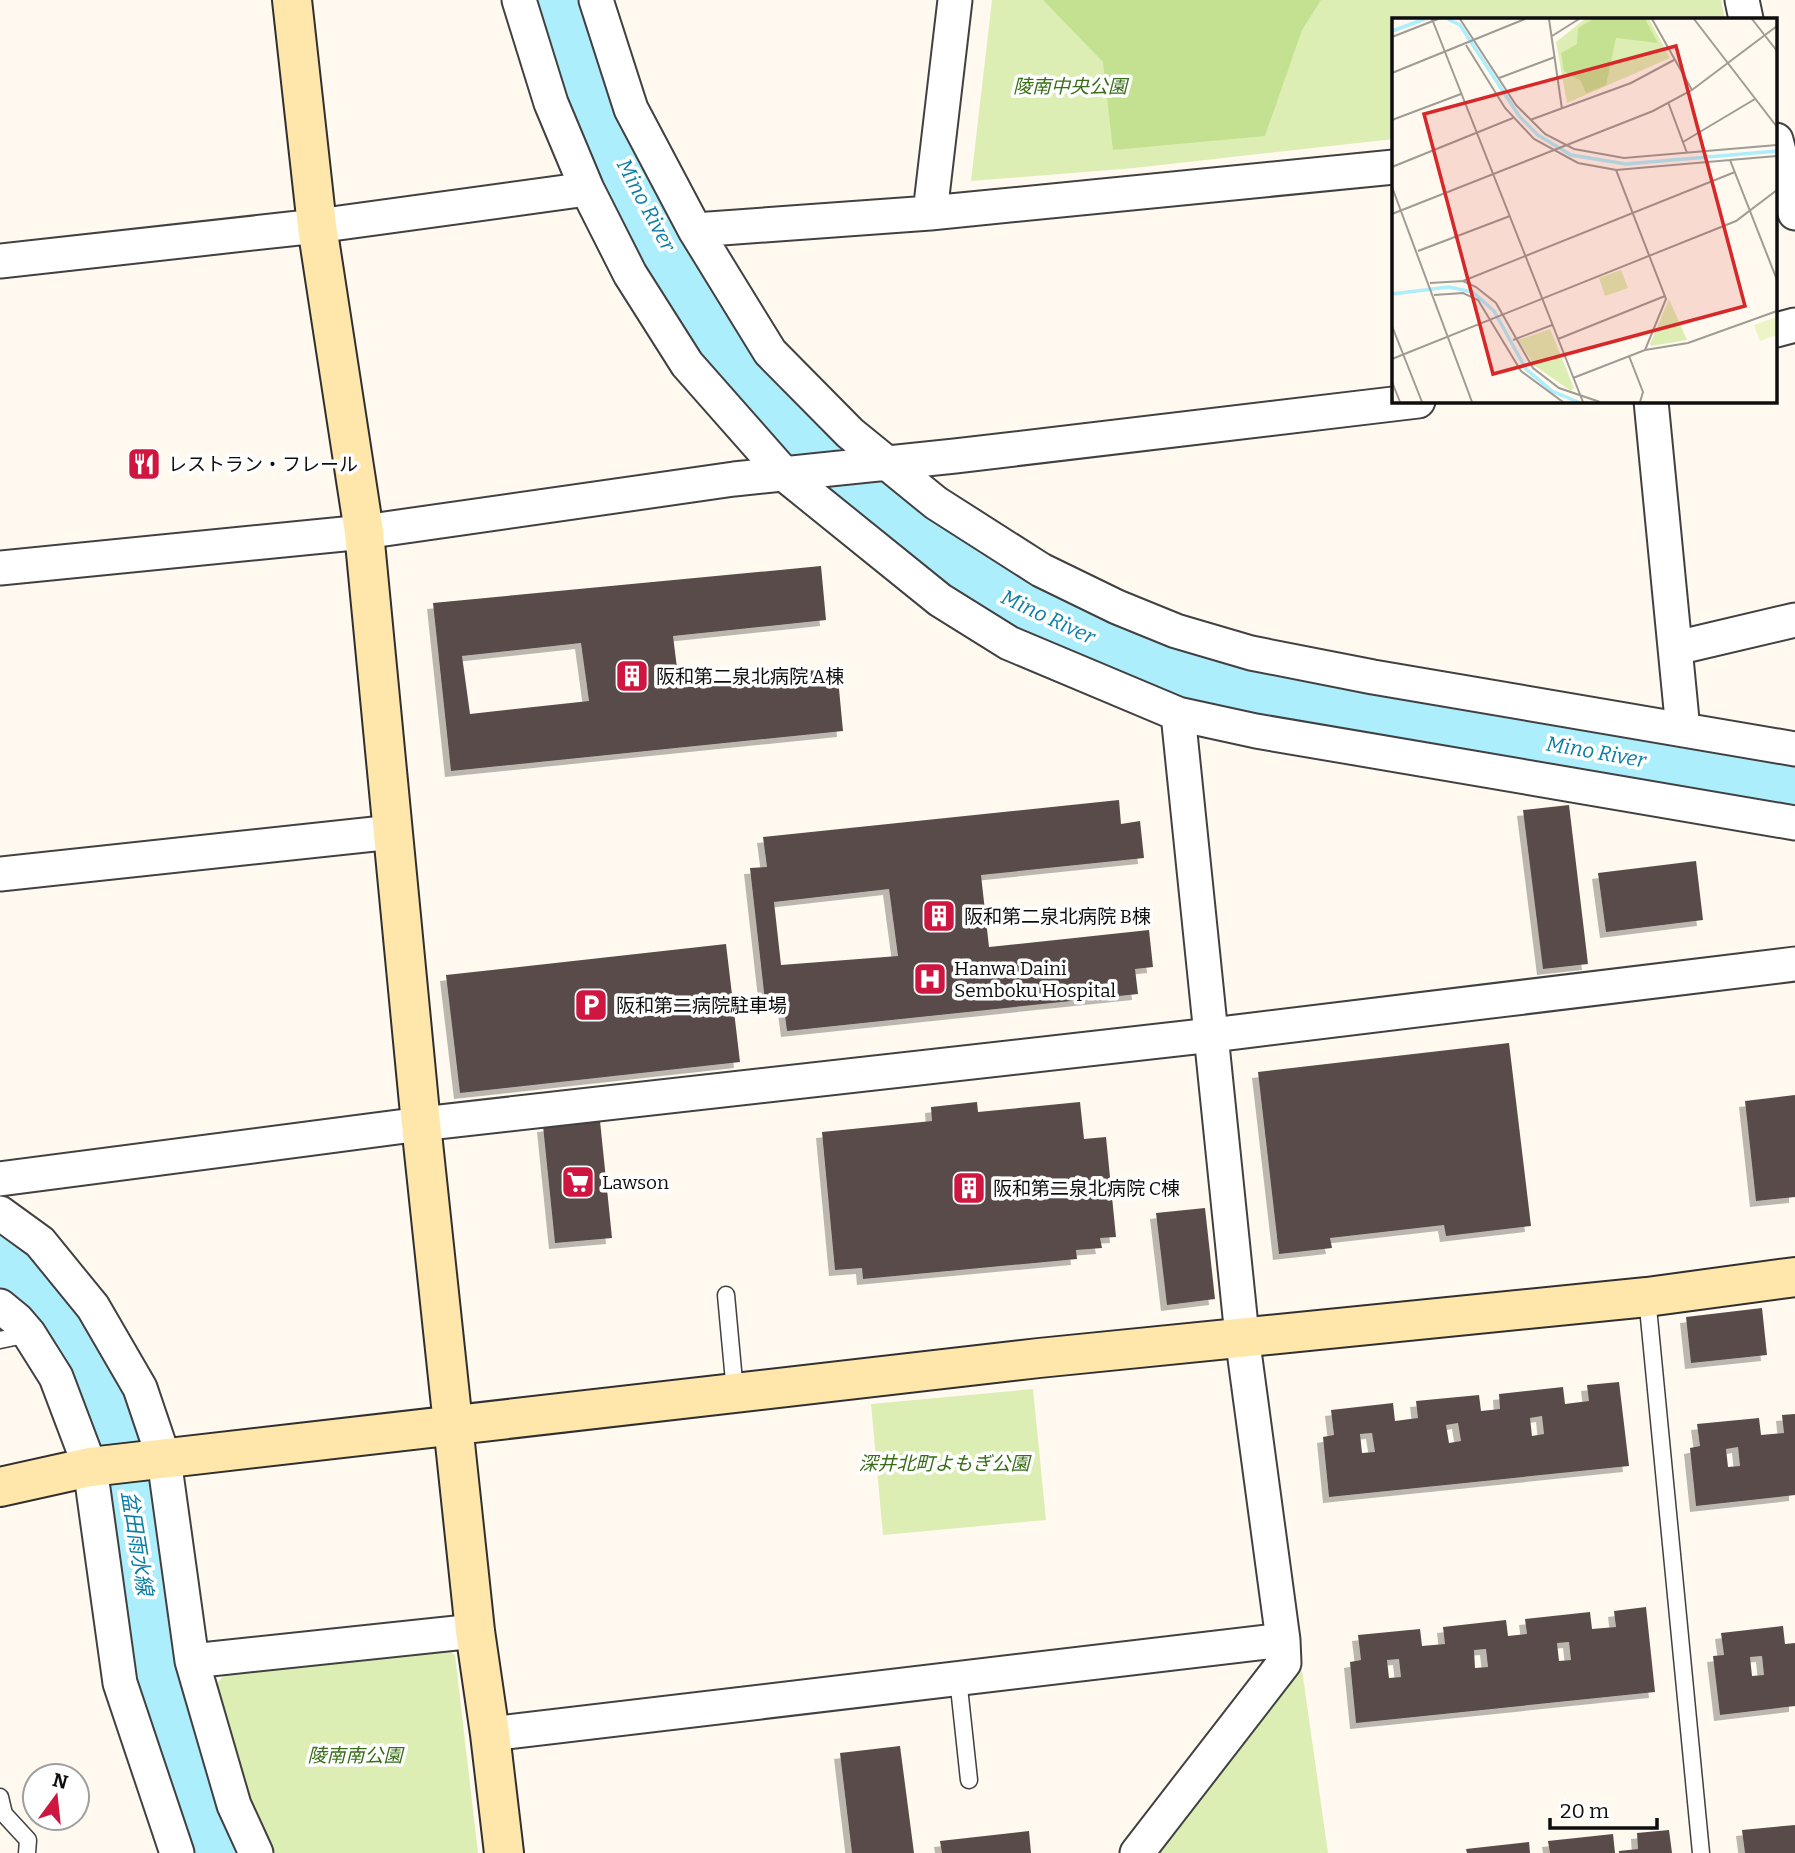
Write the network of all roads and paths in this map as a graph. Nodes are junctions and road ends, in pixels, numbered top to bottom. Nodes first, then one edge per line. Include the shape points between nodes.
1 (292, 0) edge
2 (519, 0) edge
3 (596, 0) edge
4 (955, 0) edge
5 (1742, 0) edge
6 (1746, 18) edge
7 (1778, 148) edge
8 (1392, 167) edge
9 (587, 189) junction
10 (930, 213) junction
11 (1795, 213) edge
12 (317, 226) junction
13 (695, 230) junction
14 (0, 261) edge
15 (1795, 325) edge
16 (1778, 329) edge
17 (1409, 402) edge
18 (1651, 402) edge
19 (875, 464) junction
20 (798, 473) junction
21 (364, 533) junction
22 (0, 568) edge
23 (1795, 620) edge
24 (1676, 648) junction
25 (1178, 713) junction
26 (1684, 730) junction
27 (1795, 749) edge
28 (1795, 823) edge
29 (393, 832) junction
30 (0, 874) edge
31 (1795, 964) edge
32 (1212, 1035) junction
33 (421, 1124) junction
34 (0, 1179) edge
35 (0, 1213) edge
36 (1795, 1277) edge
37 (726, 1295) dead end
38 (1647, 1297) junction
39 (0, 1306) edge
40 (1242, 1336) junction
41 (14, 1337) edge
42 (735, 1392) junction
43 (454, 1426) junction
44 (156, 1460) junction
45 (100, 1466) junction
46 (0, 1487) edge
47 (475, 1631) junction
48 (1283, 1640) junction
49 (192, 1661) junction
50 (958, 1678) junction
51 (490, 1734) junction
52 (969, 1780) dead end
53 (0, 1797) edge
54 (26, 1853) edge
55 (177, 1853) edge
56 (256, 1853) edge
57 (504, 1853) edge
58 (1137, 1853) edge
59 (1701, 1853) edge

1 - 12 street
2 - 9 street via 551,103
3 - 13 street via 631,109
4 - 10 street
5 - 6 street
7 - 11 street
8 - 10 street
9 - 12 street
9 - 20 street via 630,274 687,364
10 - 13 street
12 - 14 street
12 - 21 street
13 - 19 street via 771,352
15 - 16 street
17 - 19 street
18 - 24 street
19 - 20 street
19 - 26 street via 1041,570 1176,631 1310,665
20 - 21 street
20 - 25 street via 940,600 1009,643
21 - 22 street
21 - 29 street
23 - 24 street
24 - 26 street
25 - 28 street via 1256,731
25 - 32 street
26 - 27 street
29 - 30 street
29 - 33 street
31 - 32 street
32 - 33 street
32 - 40 street
33 - 34 street
33 - 43 street
35 - 44 street via 40,1242 93,1307 140,1388
36 - 38 street
37 - 42 lane
38 - 40 street
38 - 59 lane
39 - 41 street via 18,1320
40 - 42 street
40 - 48 street
41 - 45 street via 56,1377
42 - 43 street
43 - 44 street
43 - 47 street
44 - 45 street
44 - 49 street
45 - 46 street
45 - 55 street via 120,1684
47 - 49 street
47 - 51 street
48 - 50 street
48 - 58 street via 1284,1663
49 - 56 street via 234,1805
50 - 51 street
50 - 52 lane
51 - 57 street
53 - 54 lane via 4,1814 28,1840

